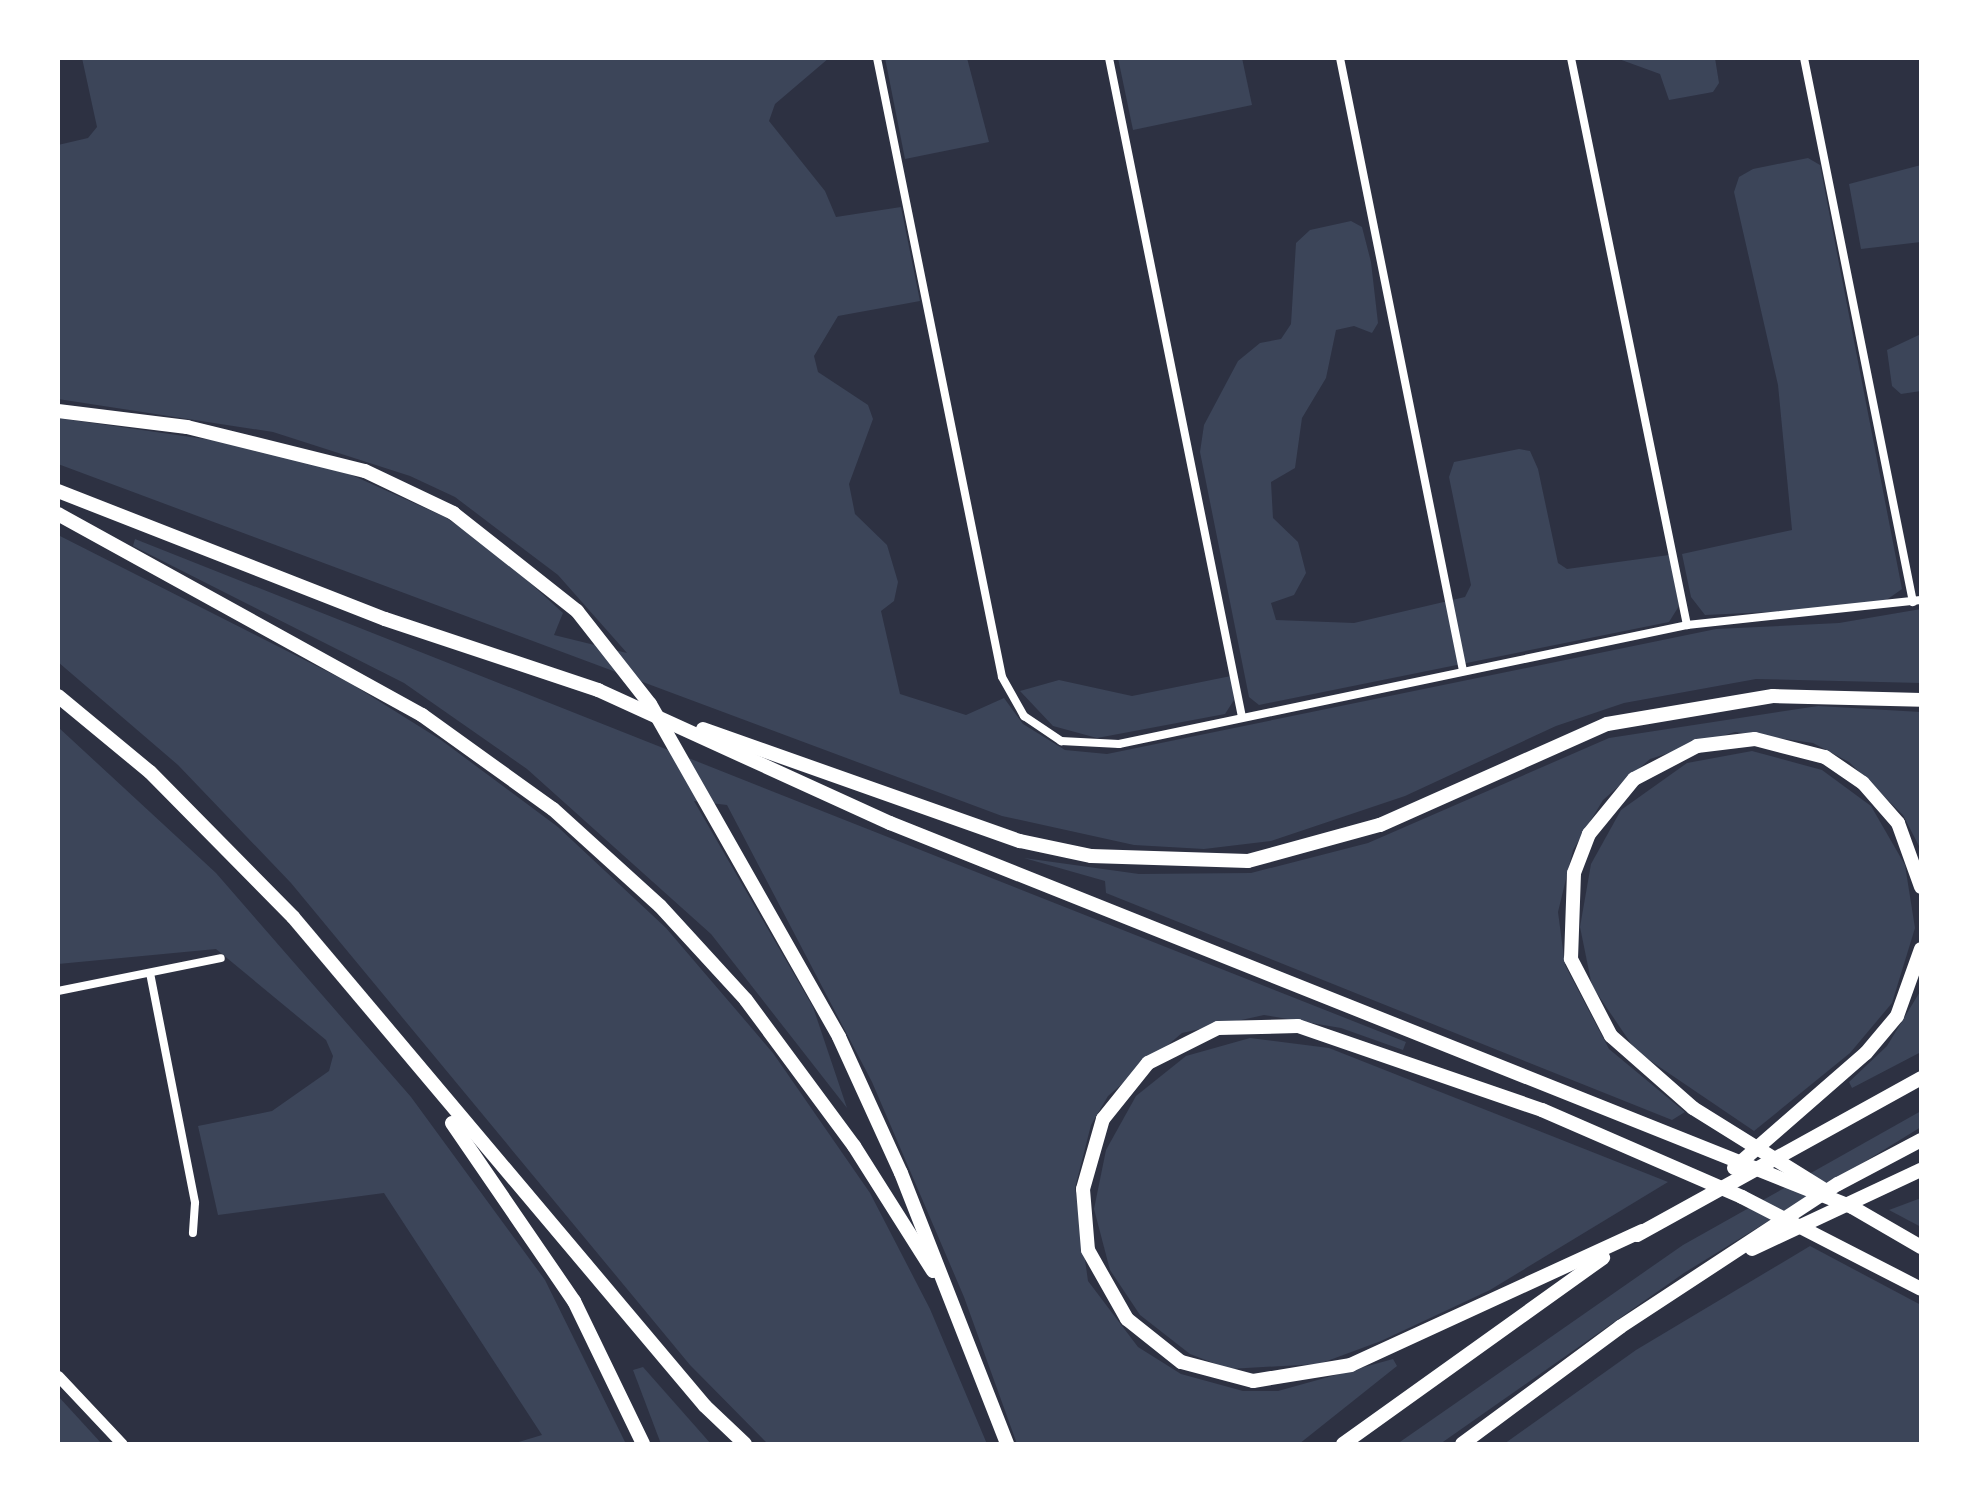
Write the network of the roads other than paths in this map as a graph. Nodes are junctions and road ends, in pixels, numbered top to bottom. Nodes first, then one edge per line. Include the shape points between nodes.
1 (877, 58) edge
2 (1109, 58) edge
3 (1340, 58) edge
4 (1571, 58) edge
5 (1804, 58) edge
6 (58, 411) edge
7 (58, 491) edge
8 (58, 514) edge
9 (1917, 601) edge
10 (1687, 625) junction
11 (1463, 671) junction
12 (598, 690) junction
13 (58, 696) edge
14 (1921, 700) edge
15 (1242, 717) junction
16 (1921, 887) edge
17 (1921, 949) edge
18 (221, 958) dead end
19 (150, 973) junction
20 (58, 991) edge
21 (405, 1053) junction
22 (1921, 1078) edge
23 (1921, 1140) edge
24 (1921, 1170) edge
25 (1698, 1198) junction
26 (1852, 1207) junction
27 (1642, 1231) junction
28 (193, 1233) dead end
29 (1921, 1247) edge
30 (1733, 1256) junction
31 (1921, 1289) edge
32 (953, 1302) junction
33 (58, 1376) edge
34 (122, 1444) edge
35 (643, 1444) edge
36 (745, 1444) edge
37 (1007, 1444) edge
38 (1343, 1444) edge
39 (1462, 1444) edge

1 - 15 street via 1002,677 1024,716 1061,741 1119,744
2 - 15 street
3 - 11 street
4 - 10 street
5 - 9 street
6 - 32 highway via 187,427 365,471 453,513 577,611 650,704 839,1037
7 - 12 highway via 385,619
8 - 32 highway via 422,715 553,809 660,906 746,1000 854,1146
9 - 10 street
10 - 11 street
11 - 15 street
12 - 14 highway via 1020,841 1091,856 1248,861 1380,825 1527,755 1622,721 1773,696
12 - 26 highway via 890,823
13 - 21 highway via 150,772 282,906
16 - 26 highway via 1898,823 1863,783 1825,757 1727,740 1673,755 1626,787 1589,834 1574,873 1571,959 1611,1036 1693,1108
17 - 25 highway via 1897,1016 1866,1053
18 - 19 street
19 - 20 street
19 - 28 street via 195,1203
21 - 35 highway via 574,1301
21 - 36 highway
22 - 25 highway
23 - 30 highway via 1838,1184
24 - 30 highway
25 - 27 highway
26 - 29 highway
27 - 31 highway via 1351,1365 1253,1381 1204,1371 1142,1334 1098,1276 1084,1226 1088,1153 1123,1088 1183,1041 1257,1022 1340,1039 1542,1110 1882,1264
27 - 38 highway
30 - 39 highway via 1568,1362
32 - 37 highway
33 - 34 main road

